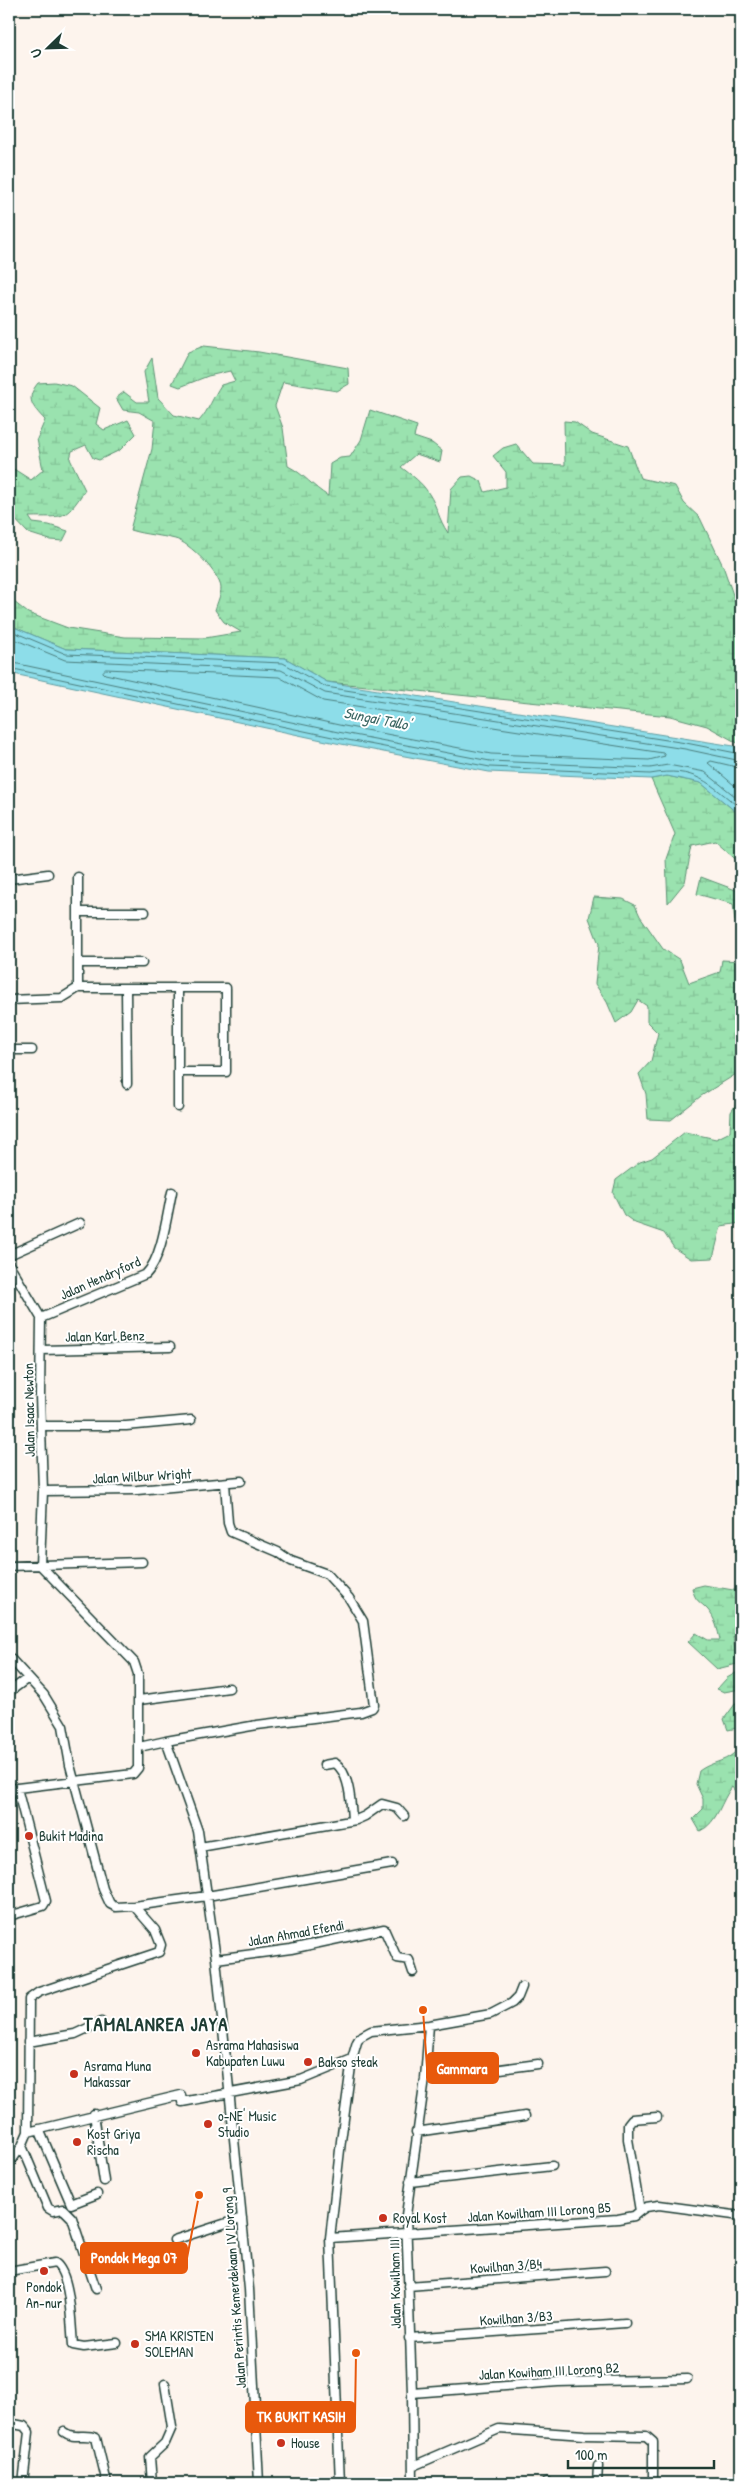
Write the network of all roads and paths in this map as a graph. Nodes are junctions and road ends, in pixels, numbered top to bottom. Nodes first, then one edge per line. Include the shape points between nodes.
1 (48, 874) dead end
2 (78, 877) dead end
3 (9, 879) edge
4 (78, 912) junction
5 (145, 912) dead end
6 (78, 963) junction
7 (142, 963) dead end
8 (78, 988) junction
9 (126, 988) junction
10 (178, 988) junction
11 (9, 1000) edge
12 (9, 1050) edge
13 (32, 1050) dead end
14 (178, 1072) junction
15 (127, 1084) dead end
16 (178, 1107) dead end
17 (172, 1192) dead end
18 (80, 1223) dead end
19 (9, 1255) edge
20 (9, 1264) edge
21 (41, 1318) junction
22 (170, 1347) dead end
23 (41, 1350) junction
24 (191, 1420) dead end
25 (41, 1426) junction
26 (241, 1481) dead end
27 (225, 1483) junction
28 (43, 1491) junction
29 (142, 1562) dead end
30 (40, 1565) junction
31 (9, 1566) edge
32 (9, 1657) edge
33 (28, 1678) junction
34 (229, 1688) dead end
35 (9, 1692) edge
36 (139, 1700) junction
37 (166, 1741) junction
38 (139, 1747) junction
39 (324, 1764) dead end
40 (76, 1782) junction
41 (13, 1788) edge
42 (404, 1816) dead end
43 (352, 1820) junction
44 (200, 1847) junction
45 (392, 1864) dead end
46 (207, 1896) junction
47 (134, 1906) junction
48 (9, 1916) edge
49 (216, 1959) junction
50 (413, 1972) dead end
51 (522, 1987) dead end
52 (101, 2022) dead end
53 (429, 2025) junction
54 (28, 2042) junction
55 (352, 2059) junction
56 (538, 2064) dead end
57 (426, 2079) junction
58 (230, 2092) junction
59 (94, 2114) junction
60 (525, 2116) dead end
61 (657, 2117) dead end
62 (39, 2129) junction
63 (28, 2132) junction
64 (416, 2132) junction
65 (22, 2146) junction
66 (9, 2164) edge
67 (552, 2166) dead end
68 (104, 2181) dead end
69 (410, 2182) junction
70 (98, 2194) dead end
71 (640, 2212) junction
72 (741, 2216) edge
73 (242, 2218) junction
74 (408, 2234) junction
75 (330, 2238) junction
76 (174, 2240) dead end
77 (9, 2271) edge
78 (605, 2271) dead end
79 (408, 2286) junction
80 (96, 2289) dead end
81 (625, 2323) dead end
82 (409, 2338) junction
83 (117, 2343) dead end
84 (687, 2379) dead end
85 (165, 2384) dead end
86 (412, 2392) junction
87 (9, 2422) edge
88 (64, 2432) dead end
89 (413, 2466) junction
90 (598, 2466) dead end
91 (23, 2483) edge
92 (108, 2483) edge
93 (152, 2483) edge
94 (259, 2483) edge
95 (340, 2483) edge
96 (413, 2483) edge
97 (597, 2483) edge
98 (652, 2483) edge

1 - 3 street
2 - 4 street
4 - 5 street
4 - 6 street
6 - 7 street
6 - 8 street
8 - 9 street
8 - 11 street via 62,998
9 - 10 street
9 - 15 street
10 - 14 street
10 - 14 street via 226,988 226,1072
12 - 13 street
14 - 16 street
17 - 21 street, Jalan Hendryford via 160,1245 146,1274
18 - 19 street
20 - 21 street
21 - 23 street, Jalan Isaac Newton
22 - 23 street, Jalan Karl Benz
23 - 25 street, Jalan Isaac Newton
24 - 25 street via 126,1426
25 - 28 street, Jalan Isaac Newton
26 - 27 street, Jalan Wilbur Wright
27 - 28 street, Jalan Wilbur Wright via 137,1490
27 - 37 street via 231,1532 327,1574 356,1607 365,1630 374,1705 361,1712 257,1724
28 - 30 street, Jalan Isaac Newton
29 - 30 street
30 - 31 street
30 - 36 street via 134,1662
32 - 33 street
33 - 35 street
33 - 40 street via 44,1695 61,1722
34 - 36 street
36 - 38 street
37 - 38 street
37 - 44 street, Jalan Perintis Kemerdekaan IV Lorong 9 via 198,1831
38 - 40 street via 136,1773
39 - 43 street via 334,1763 341,1768 350,1796
40 - 41 street
40 - 47 street via 106,1898 116,1907
41 - 48 street via 46,1901 43,1906
42 - 43 street via 397,1808 382,1804 365,1816
43 - 44 street
44 - 46 street, Jalan Perintis Kemerdekaan IV Lorong 9
45 - 46 street
46 - 47 street
46 - 49 street, Jalan Perintis Kemerdekaan IV Lorong 9
47 - 54 street via 150,1923 161,1949 156,1954 33,1996 27,2006
49 - 50 street, Jalan Ahmad Efendi via 291,1949 381,1929 387,1931 397,1958 409,1960
49 - 58 street, Jalan Perintis Kemerdekaan IV Lorong 9
51 - 53 street via 518,1997 491,2014
52 - 54 street via 75,2034
53 - 55 street via 365,2034 357,2042
53 - 57 street, Jalan Kowilham III
54 - 63 street
55 - 58 street via 301,2080
55 - 75 street
56 - 57 street
57 - 64 street, Jalan Kowilham III
58 - 59 street via 182,2102 181,2095
58 - 73 street, Jalan Perintis Kemerdekaan IV Lorong 9
59 - 62 street
59 - 68 street
60 - 64 street
61 - 71 street via 632,2119 628,2124
62 - 63 street
62 - 70 street via 71,2204
63 - 65 street
64 - 69 street, Jalan Kowilham III
65 - 66 street
65 - 80 street via 48,2208 53,2211 63,2209 72,2218
67 - 69 street
69 - 74 street, Jalan Kowilham III via 406,2215
71 - 72 street, Jalan Kowilham III Lorong B5 via 658,2205
71 - 74 street, Jalan Kowilham III Lorong B5 via 618,2219
73 - 76 street
73 - 94 street, Jalan Perintis Kemerdekaan IV Lorong 9
74 - 75 street, Jalan Kowilham III Lorong B5
74 - 79 street, Jalan Kowilham III
75 - 95 street
77 - 83 street via 55,2263 64,2275 73,2345
78 - 79 street, Kowilhan 3/B4
79 - 82 street, Jalan Kowilham III
81 - 82 street, Kowilhan 3/B3
82 - 86 street, Jalan Kowilham III
84 - 86 street, Jalan Kowiham III Lorong B2 via 558,2382
85 - 93 street via 172,2427 166,2442 150,2457
86 - 89 street, Jalan Kowilham III
87 - 91 street via 24,2426 29,2432
88 - 92 street via 73,2436 94,2436
89 - 96 street, Jalan Kowilham III
89 - 98 street via 499,2429 648,2436 652,2442
90 - 97 street

